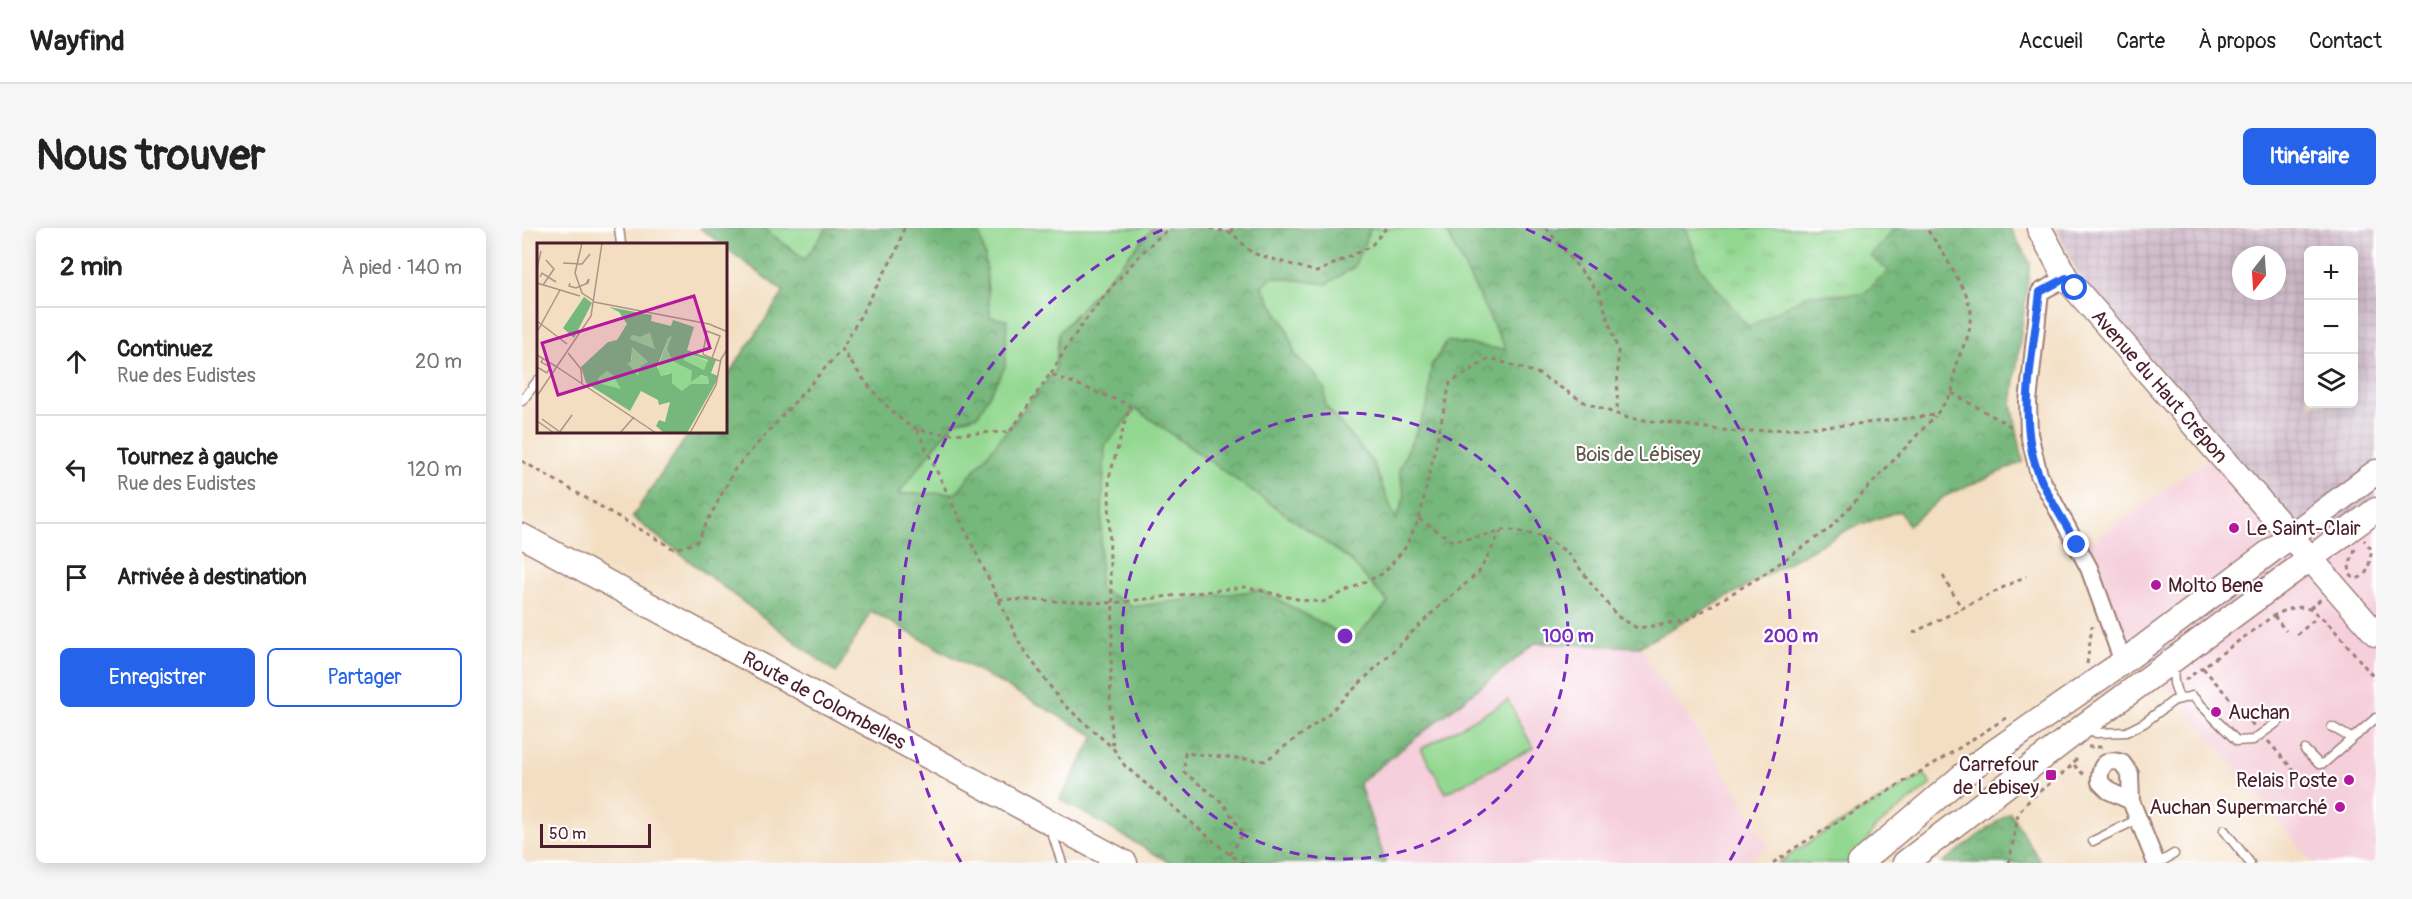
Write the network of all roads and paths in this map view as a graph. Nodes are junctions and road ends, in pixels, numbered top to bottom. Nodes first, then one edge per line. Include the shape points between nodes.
1 (620, 228) edge
2 (904, 228) edge
3 (1171, 228) edge
4 (1210, 228) edge
5 (1386, 228) edge
6 (1546, 228) edge
7 (1926, 228) edge
8 (2039, 228) edge
9 (1232, 230) edge
10 (621, 243) edge
11 (2066, 278) junction
12 (842, 350) junction
13 (1050, 374) junction
14 (537, 381) edge
15 (1952, 393) junction
16 (522, 401) edge
17 (1617, 414) junction
18 (1936, 416) junction
19 (2012, 427) dead end
20 (916, 429) junction
21 (522, 461) edge
22 (2376, 472) edge
23 (2376, 510) edge
24 (1419, 519) junction
25 (1501, 531) junction
26 (522, 536) edge
27 (2291, 537) junction
28 (2310, 559) junction
29 (1943, 576) dead end
30 (2026, 576) dead end
31 (2354, 579) joint
32 (998, 599) junction
33 (1113, 603) junction
34 (1962, 609) junction
35 (2273, 616) junction
36 (2315, 619) dead end
37 (2286, 631) dead end
38 (1914, 633) dead end
39 (2376, 634) edge
40 (2297, 635) dead end
41 (2123, 662) junction
42 (2203, 668) junction
43 (2176, 672) junction
44 (2376, 680) edge
45 (2179, 699) junction
46 (2016, 712) dead end
47 (2376, 718) edge
48 (2279, 721) dead end
49 (2085, 725) junction
50 (2332, 728) dead end
51 (2261, 734) junction
52 (2357, 735) junction
53 (1113, 748) junction
54 (2306, 750) dead end
55 (1925, 769) junction
56 (2326, 773) dead end
57 (2061, 774) dead end
58 (1930, 775) dead end
59 (2131, 801) dead end
60 (2138, 819) junction
61 (1047, 822) junction
62 (2224, 830) dead end
63 (2093, 841) dead end
64 (2174, 854) dead end
65 (1230, 855) junction
66 (1117, 861) edge
67 (1062, 863) edge
68 (1244, 863) edge
69 (1773, 863) edge
70 (1860, 863) edge
71 (1905, 863) edge
72 (2009, 863) edge
73 (2158, 863) edge
74 (2250, 863) edge

1 - 10 lane
2 - 12 path via 897,250
3 - 13 path via 1150,242 1068,342
4 - 9 path
5 - 9 path via 1371,246 1317,272 1252,253
6 - 17 path via 1600,294 1618,351
7 - 15 path via 1961,285 1971,311 1969,333 1956,364
8 - 11 main road, Avenue du Haut Crépon
11 - 27 main road, Avenue du Haut Crépon
11 - 41 street via 2040,292 2028,402 2029,434 2039,475 2103,600
12 - 20 path via 861,379
12 - 21 path via 735,469 696,543 674,549
13 - 20 path via 1010,432
13 - 33 path via 1130,405 1108,478
14 - 16 lane
15 - 18 path
15 - 19 path
17 - 18 path via 1738,432
17 - 24 path via 1584,402 1537,373 1490,358 1450,383
18 - 25 path via 1829,529 1684,622 1637,627 1617,616 1567,552 1543,537
20 - 32 path
22 - 27 main road
23 - 28 main road
24 - 25 path via 1453,541
24 - 33 path via 1405,548 1384,573 1323,602 1245,587
25 - 65 path via 1479,572 1325,717 1265,761 1185,753 1184,772 1223,803 1243,833
26 - 61 main road, Route de Colombelles
27 - 28 main road, Avenue du Haut Crépon
27 - 41 main road
28 - 39 main road, Avenue du Haut Crépon
28 - 43 main road
29 - 34 path
30 - 34 path
31 - 31 path via 2368,572 2372,550 2361,536 2349,565
32 - 33 path
32 - 53 path via 1020,644 1062,703
33 - 53 path
34 - 38 path
35 - 37 path
35 - 42 path
35 - 44 path via 2303,607 2314,613
36 - 40 path
41 - 70 main road via 1974,766
42 - 43 path
42 - 51 path
43 - 45 lane via 2174,683
43 - 49 main road
45 - 49 lane via 2126,732 2096,733
45 - 51 lane via 2193,696 2236,741 2253,740
46 - 55 path
47 - 52 lane
48 - 51 lane
49 - 71 main road
50 - 52 lane via 2351,738
51 - 56 path via 2309,788
52 - 54 lane via 2325,763 2319,764
53 - 65 path via 1125,766
55 - 58 path
55 - 69 path
57 - 72 path via 2031,796 2022,808
59 - 60 street
60 - 63 lane
60 - 73 street
61 - 66 main road, Route de Colombelles
61 - 67 lane
62 - 74 lane
64 - 73 lane
65 - 68 path

